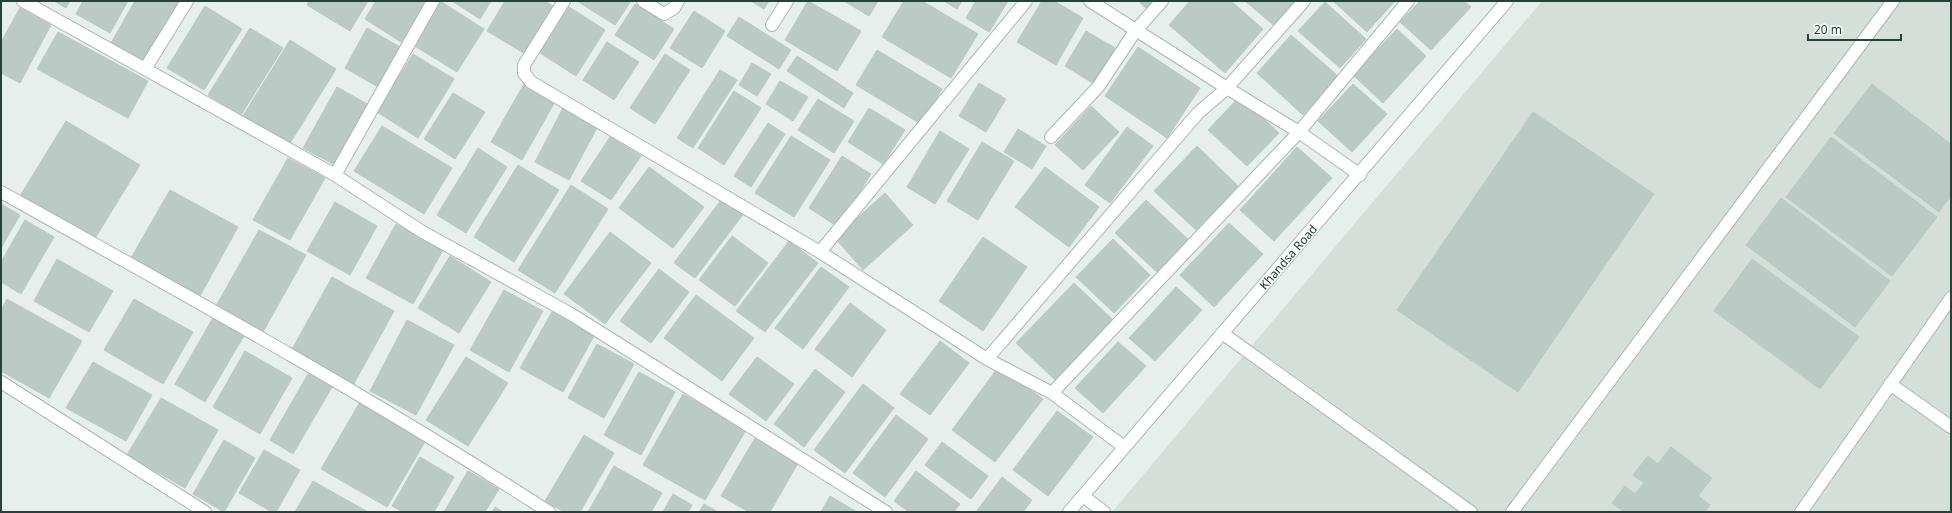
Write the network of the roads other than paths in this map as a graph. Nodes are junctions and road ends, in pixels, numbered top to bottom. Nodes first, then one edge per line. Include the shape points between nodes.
1 (23, 1) edge
2 (187, 1) edge
3 (433, 1) edge
4 (564, 1) edge
5 (643, 1) edge
6 (678, 1) edge
7 (787, 1) edge
8 (1026, 1) edge
9 (1090, 1) edge
10 (1162, 1) edge
11 (1304, 1) edge
12 (1408, 1) edge
13 (1506, 1) edge
14 (1893, 1) edge
15 (772, 26) dead end
16 (1136, 30) junction
17 (145, 69) junction
18 (1227, 88) junction
19 (1299, 132) junction
20 (1051, 137) dead end
21 (336, 175) junction
22 (1360, 175) junction
23 (1, 192) edge
24 (820, 252) junction
25 (1951, 298) edge
26 (1222, 333) junction
27 (987, 359) junction
28 (1, 382) edge
29 (1890, 384) junction
30 (1052, 393) junction
31 (1951, 427) edge
32 (1124, 447) junction
33 (1082, 496) junction
34 (206, 512) edge
35 (549, 512) edge
36 (886, 512) edge
37 (1069, 512) edge
38 (1104, 512) edge
39 (1472, 512) edge
40 (1512, 512) edge
41 (1800, 512) edge

1 - 17 street
2 - 17 street
3 - 21 street
4 - 24 street via 524,65 525,77
5 - 6 street via 664,14 674,8
7 - 15 street
8 - 24 street
9 - 16 street
10 - 16 street
11 - 18 street
12 - 19 street
13 - 22 street, Khandsa Road
14 - 40 street
16 - 18 street
16 - 20 street via 1098,87
17 - 21 street
18 - 19 street
18 - 27 street via 1198,113
19 - 22 street
19 - 30 street
21 - 36 street via 421,231 571,314
22 - 26 street, Khandsa Road
23 - 35 street via 238,324 459,454
24 - 27 street
25 - 29 street
26 - 32 street, Khandsa Road
26 - 39 street
27 - 30 street
28 - 34 street
29 - 31 street
29 - 41 street
30 - 32 street
32 - 33 street, Khandsa Road
33 - 37 street, Khandsa Road
33 - 38 street

